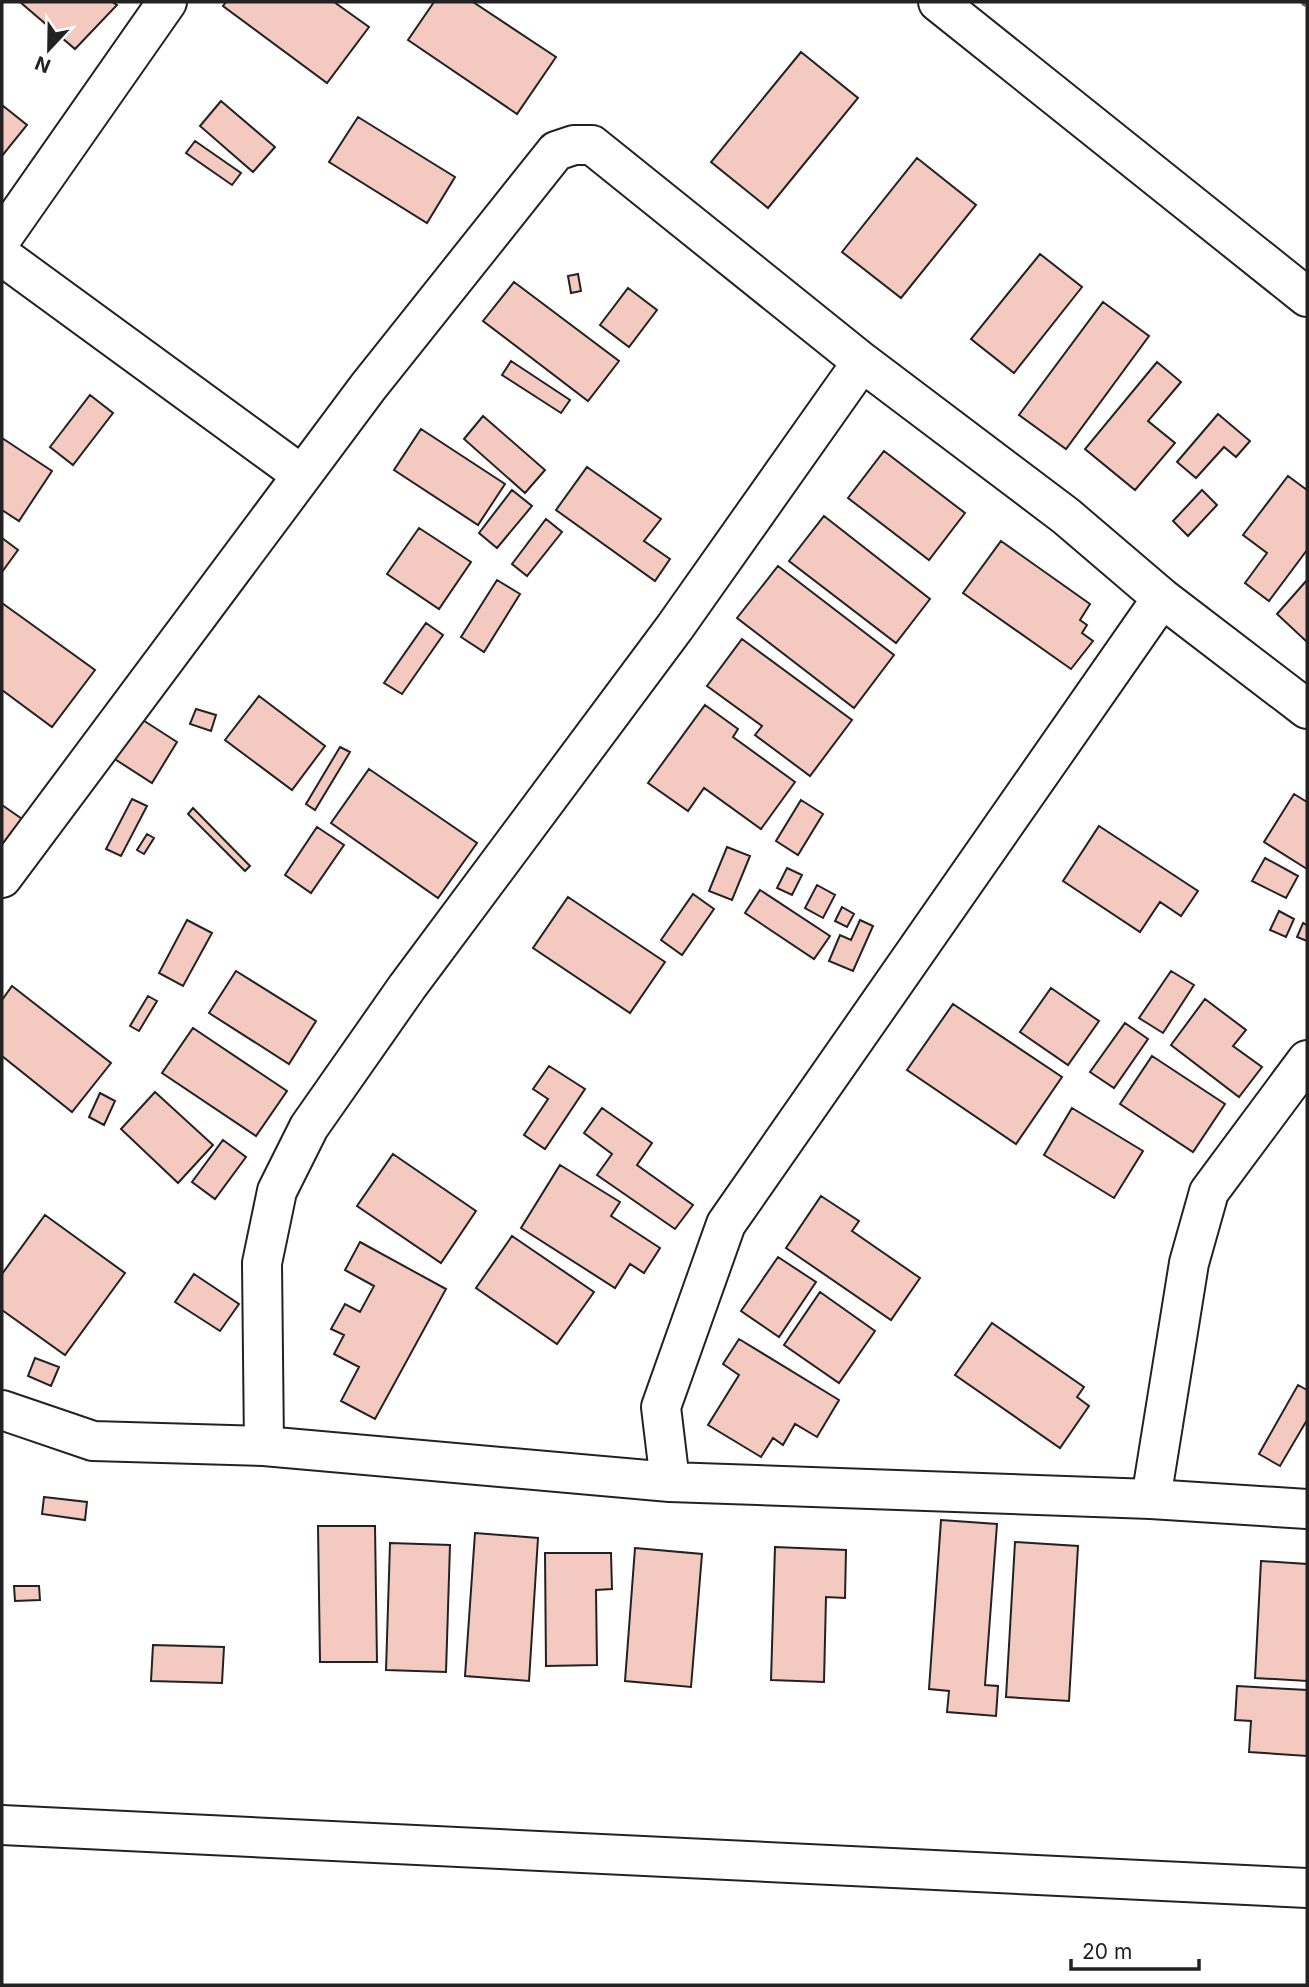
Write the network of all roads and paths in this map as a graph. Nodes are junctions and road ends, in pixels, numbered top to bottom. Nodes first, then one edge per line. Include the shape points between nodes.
1 (167, 2) edge
2 (938, 2) edge
3 (1302, 2) edge
4 (1307, 6) edge
5 (2, 238) edge
6 (2, 256) edge
7 (1307, 297) edge
8 (862, 362) junction
9 (302, 475) junction
10 (1162, 598) junction
11 (1307, 709) edge
12 (2, 878) edge
13 (1307, 1060) edge
14 (2, 1410) edge
15 (264, 1446) junction
16 (670, 1482) junction
17 (1151, 1499) junction
18 (1307, 1509) edge
19 (2, 1825) edge
20 (1307, 1888) edge

1 - 5 street
2 - 7 street
3 - 4 path
6 - 9 street
8 - 9 street via 592,145 574,145 556,151
8 - 10 street via 1066,516
8 - 15 street via 309,1128 277,1191 262,1263
9 - 12 street
10 - 11 street
10 - 16 street via 726,1224 661,1407
13 - 17 street via 1209,1192 1189,1263
14 - 15 street via 93,1441
15 - 16 street
16 - 17 street
17 - 18 street
19 - 20 street

